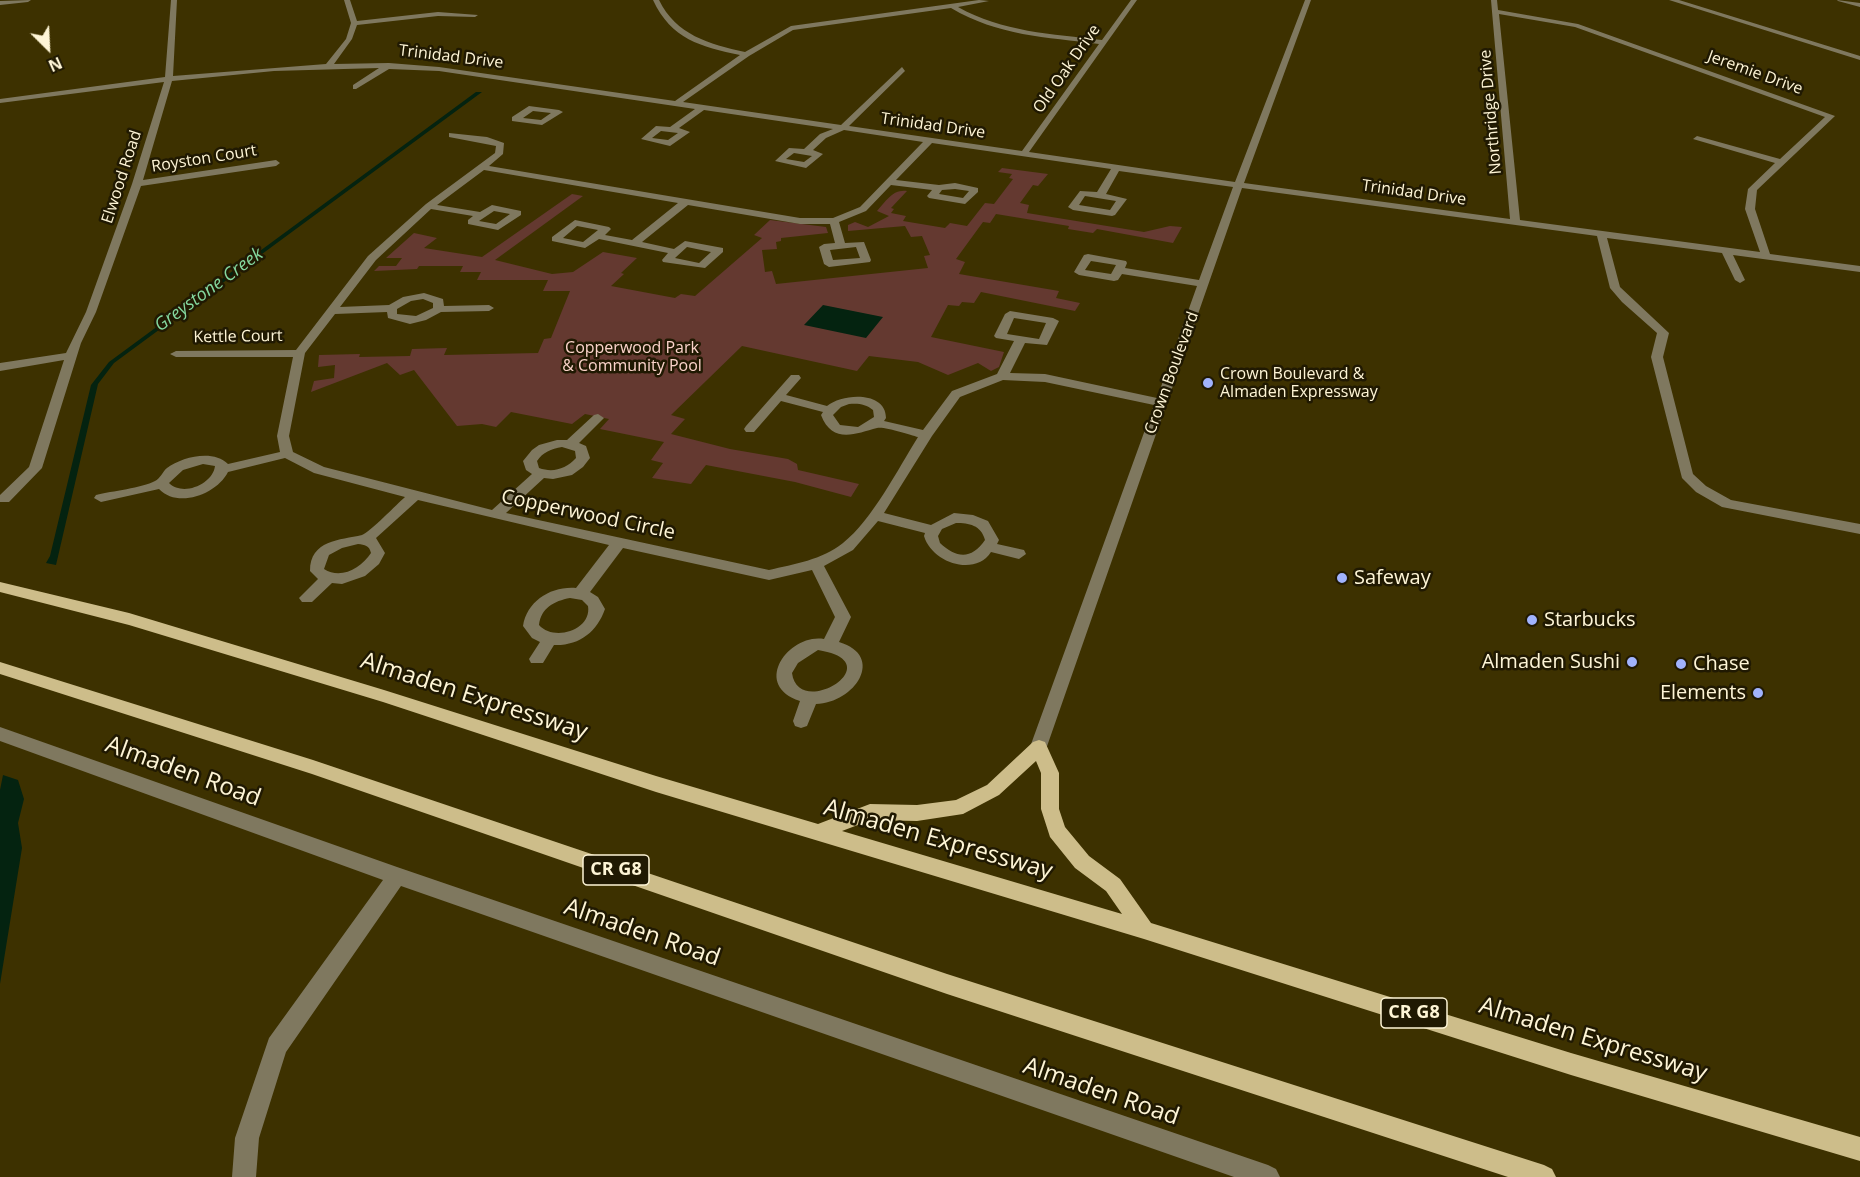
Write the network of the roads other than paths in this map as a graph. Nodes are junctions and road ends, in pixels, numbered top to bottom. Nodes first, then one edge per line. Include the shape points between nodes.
1 (28, 0) edge
2 (174, 0) edge
3 (347, 0) edge
4 (656, 0) edge
5 (1134, 0) edge
6 (1308, 0) edge
7 (1494, 0) edge
8 (1672, 0) edge
9 (1840, 0) edge
10 (986, 1) edge
11 (0, 2) edge
12 (1860, 5) edge
13 (952, 6) junction
14 (1497, 12) junction
15 (476, 15) dead end
16 (354, 23) junction
17 (1102, 42) junction
18 (746, 54) junction
19 (1860, 58) edge
20 (329, 65) junction
21 (389, 65) junction
22 (902, 69) dead end
23 (167, 79) junction
24 (356, 87) dead end
25 (581, 89) junction
26 (0, 101) edge
27 (677, 104) junction
28 (702, 107) junction
29 (546, 110) dead end
30 (843, 128) junction
31 (671, 130) dead end
32 (452, 135) dead end
33 (1697, 139) dead end
34 (929, 141) junction
35 (806, 152) dead end
36 (1024, 154) junction
37 (1780, 162) junction
38 (276, 163) dead end
39 (482, 167) junction
40 (1116, 168) junction
41 (888, 182) junction
42 (137, 184) junction
43 (1239, 185) junction
44 (939, 188) dead end
45 (1100, 195) dead end
46 (687, 201) junction
47 (429, 206) junction
48 (834, 221) junction
49 (1515, 222) junction
50 (527, 223) dead end
51 (1601, 234) junction
52 (596, 236) dead end
53 (633, 244) junction
54 (841, 246) dead end
55 (1726, 251) junction
56 (676, 252) dead end
57 (1766, 256) junction
58 (1860, 269) edge
59 (1118, 270) dead end
60 (1740, 280) dead end
61 (1204, 284) junction
62 (392, 308) junction
63 (489, 308) dead end
64 (438, 309) junction
65 (330, 311) junction
66 (1021, 339) dead end
67 (299, 353) junction
68 (176, 354) dead end
69 (70, 356) junction
70 (0, 367) edge
71 (1002, 376) junction
72 (795, 378) dead end
73 (779, 397) junction
74 (1162, 403) junction
75 (830, 410) junction
76 (598, 418) dead end
77 (877, 423) junction
78 (750, 429) dead end
79 (926, 435) junction
80 (570, 444) junction
81 (287, 454) junction
82 (223, 469) junction
83 (540, 474) junction
84 (162, 484) junction
85 (416, 495) junction
86 (101, 498) dead end
87 (4, 499) dead end
88 (495, 514) junction
89 (875, 516) junction
90 (1860, 529) edge
91 (933, 530) junction
92 (366, 540) junction
93 (620, 541) junction
94 (990, 547) junction
95 (1019, 554) dead end
96 (816, 564) junction
97 (328, 578) junction
98 (0, 587) edge
99 (580, 594) junction
100 (307, 598) dead end
101 (550, 639) junction
102 (830, 644) junction
103 (537, 659) dead end
104 (0, 668) edge
105 (810, 697) junction
106 (801, 721) dead end
107 (0, 734) edge
108 (1039, 747) junction
109 (818, 833) junction
110 (397, 876) junction
111 (1144, 930) junction
112 (1860, 1149) edge
113 (244, 1177) edge
114 (1268, 1177) edge
115 (1544, 1177) edge

1 - 11 street
2 - 23 street, Elwood Road via 171,70
3 - 16 street
4 - 18 street via 659,10 684,36 707,46
5 - 17 street, Old Oak Drive
6 - 43 street, Crown Boulevard
7 - 14 street, Northridge Drive
8 - 19 street
9 - 12 street
10 - 13 street
13 - 17 street via 976,20 1011,31
13 - 18 street via 791,28
14 - 37 street, Jeremie Drive via 1576,26 1832,116
14 - 49 street, Northridge Drive
15 - 16 street via 438,14
16 - 20 street via 349,39
17 - 36 street, Old Oak Drive
18 - 27 street
20 - 21 street, Trinidad Drive
20 - 23 street, Trinidad Drive
21 - 24 street
21 - 25 street, Trinidad Drive
22 - 30 street
23 - 26 street, Trinidad Drive
23 - 42 street, Elwood Road
25 - 27 street, Trinidad Drive
25 - 29 street
27 - 28 street, Trinidad Drive
28 - 30 street, Trinidad Drive
28 - 31 street
30 - 34 street, Trinidad Drive
30 - 35 street via 823,136
32 - 39 street via 501,145 499,154
33 - 37 street
34 - 36 street, Trinidad Drive
34 - 41 street
36 - 40 street, Trinidad Drive
37 - 57 street, Jeremie Drive via 1753,189 1750,209
38 - 42 street, Royston Court
39 - 46 street
39 - 47 street
40 - 43 street, Trinidad Drive
40 - 45 street
41 - 44 street
41 - 48 street via 863,209
42 - 69 street, Elwood Road via 91,312
43 - 49 street, Trinidad Drive
43 - 61 street, Crown Boulevard
46 - 48 street via 800,221
46 - 53 street
47 - 50 street via 482,215 471,222 498,227 508,220
47 - 65 street via 372,258
48 - 54 street
49 - 51 street, Trinidad Drive
51 - 55 street, Trinidad Drive
51 - 90 street via 1614,287 1663,333 1656,357 1687,475 1701,489 1727,504
52 - 53 street
53 - 56 street
55 - 57 street, Trinidad Drive
55 - 60 street
57 - 58 street, Trinidad Drive
59 - 61 street
61 - 74 street, Crown Boulevard
62 - 64 street via 392,316 410,320
62 - 64 street via 401,301 424,296 436,299
62 - 65 street
63 - 64 street
65 - 67 street
66 - 71 street
67 - 68 street, Kettle Court
67 - 81 street via 283,436
69 - 70 street
69 - 87 street, Elwood Road via 35,468
71 - 74 street, Copperwood Circle via 1045,378
71 - 79 street, Copperwood Circle via 956,394
72 - 73 street
73 - 75 street
73 - 78 street
74 - 108 street, Crown Boulevard
75 - 77 street via 828,420 837,428 863,430
75 - 77 street via 841,402 867,401 881,413
76 - 80 street
77 - 79 street
79 - 89 street, Copperwood Circle
80 - 83 street via 553,444 533,455 530,466
80 - 83 street via 581,449 580,464 566,473
81 - 82 street
81 - 85 street, Copperwood Circle via 319,470
82 - 84 street via 218,462 193,461 175,468
82 - 84 street via 208,486 187,493 169,492
83 - 88 street
84 - 86 street
85 - 88 street, Copperwood Circle
85 - 92 street
88 - 93 street, Copperwood Circle
89 - 91 street
89 - 96 street, Copperwood Circle via 848,547
91 - 94 street via 954,518 972,519 987,528 992,540
91 - 94 street via 931,544 936,551 954,559 976,557
92 - 97 street via 339,543 322,553 317,571
92 - 97 street via 374,542 378,553 369,567 349,577
93 - 96 street, Copperwood Circle via 769,575
93 - 99 street
94 - 95 street
96 - 102 street via 843,617
97 - 100 street
98 - 109 main road, Almaden Expressway / CR G8 via 151,626
99 - 101 street via 595,602 597,609 591,625 573,637
99 - 101 street via 550,598 535,611 531,626
101 - 103 street
102 - 105 street via 854,659 855,675 850,684 833,695
102 - 105 street via 796,652 784,669 790,687
104 - 115 main road, CR G8 via 313,767 947,984
105 - 106 street
107 - 110 street, Almaden Road
108 - 109 main road via 993,790 957,808 917,813 870,812
108 - 111 main road via 1050,773 1050,809 1056,831 1095,875 1113,885
109 - 111 main road, Almaden Expressway / CR G8
110 - 113 street via 277,1046 247,1138
110 - 114 street, Almaden Road
111 - 112 main road, Almaden Expressway / CR G8 via 1571,1064

